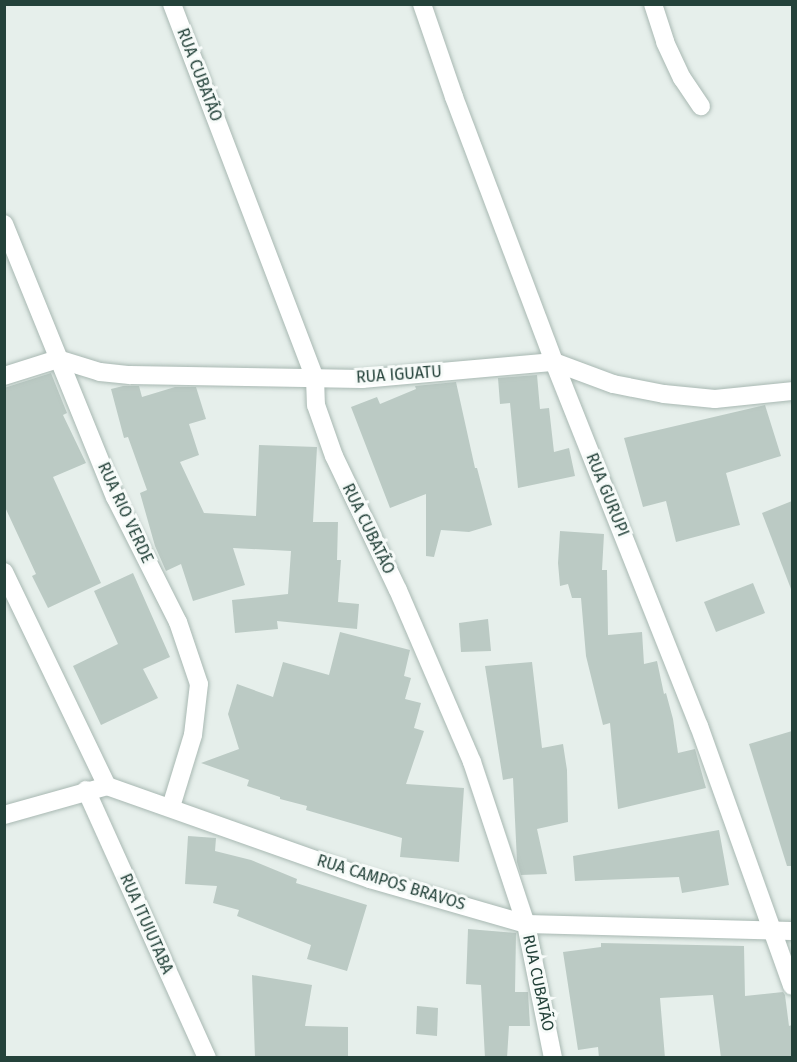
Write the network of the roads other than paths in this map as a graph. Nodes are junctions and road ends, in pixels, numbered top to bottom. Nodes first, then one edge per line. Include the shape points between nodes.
1 (172, 4) edge
2 (423, 4) edge
3 (653, 4) edge
4 (701, 106) dead end
5 (4, 224) edge
6 (58, 359) junction
7 (554, 362) junction
8 (4, 376) edge
9 (315, 378) junction
10 (792, 391) edge
11 (4, 572) edge
12 (10, 598) edge
13 (107, 786) junction
14 (86, 790) junction
15 (171, 807) junction
16 (4, 815) edge
17 (526, 924) junction
18 (792, 931) edge
19 (772, 932) junction
20 (792, 986) edge
21 (207, 1058) edge
22 (553, 1058) edge

1 - 9 street, RUA CUBATÃO
2 - 7 street, RUA GURUPI
3 - 4 street via 665,42
5 - 6 street, RUA RIO VERDE
6 - 8 street
6 - 9 street, RUA IGUATU via 100,372 130,375
6 - 15 street, RUA RIO VERDE via 115,497 178,622 200,684 193,735
7 - 9 street, RUA IGUATU via 406,376
7 - 10 street, RUA IGUATU via 613,384 664,394 715,399
7 - 19 street, RUA GURUPI via 695,716
9 - 17 street, RUA CUBATÃO via 316,405 333,456 398,590 472,762
11 - 12 street
12 - 13 street
13 - 14 street, RUA CAMPOS BRAVOS
13 - 15 street, RUA CAMPOS BRAVOS
14 - 16 street, RUA CAMPOS BRAVOS
14 - 21 street, RUA ITUIUTABA
15 - 17 street, RUA CAMPOS BRAVOS via 370,879
17 - 19 street, RUA CAMPOS BRAVOS
17 - 22 street, RUA CUBATÃO
18 - 19 street, RUA CAMPOS BRAVOS
19 - 20 street, RUA GURUPI

